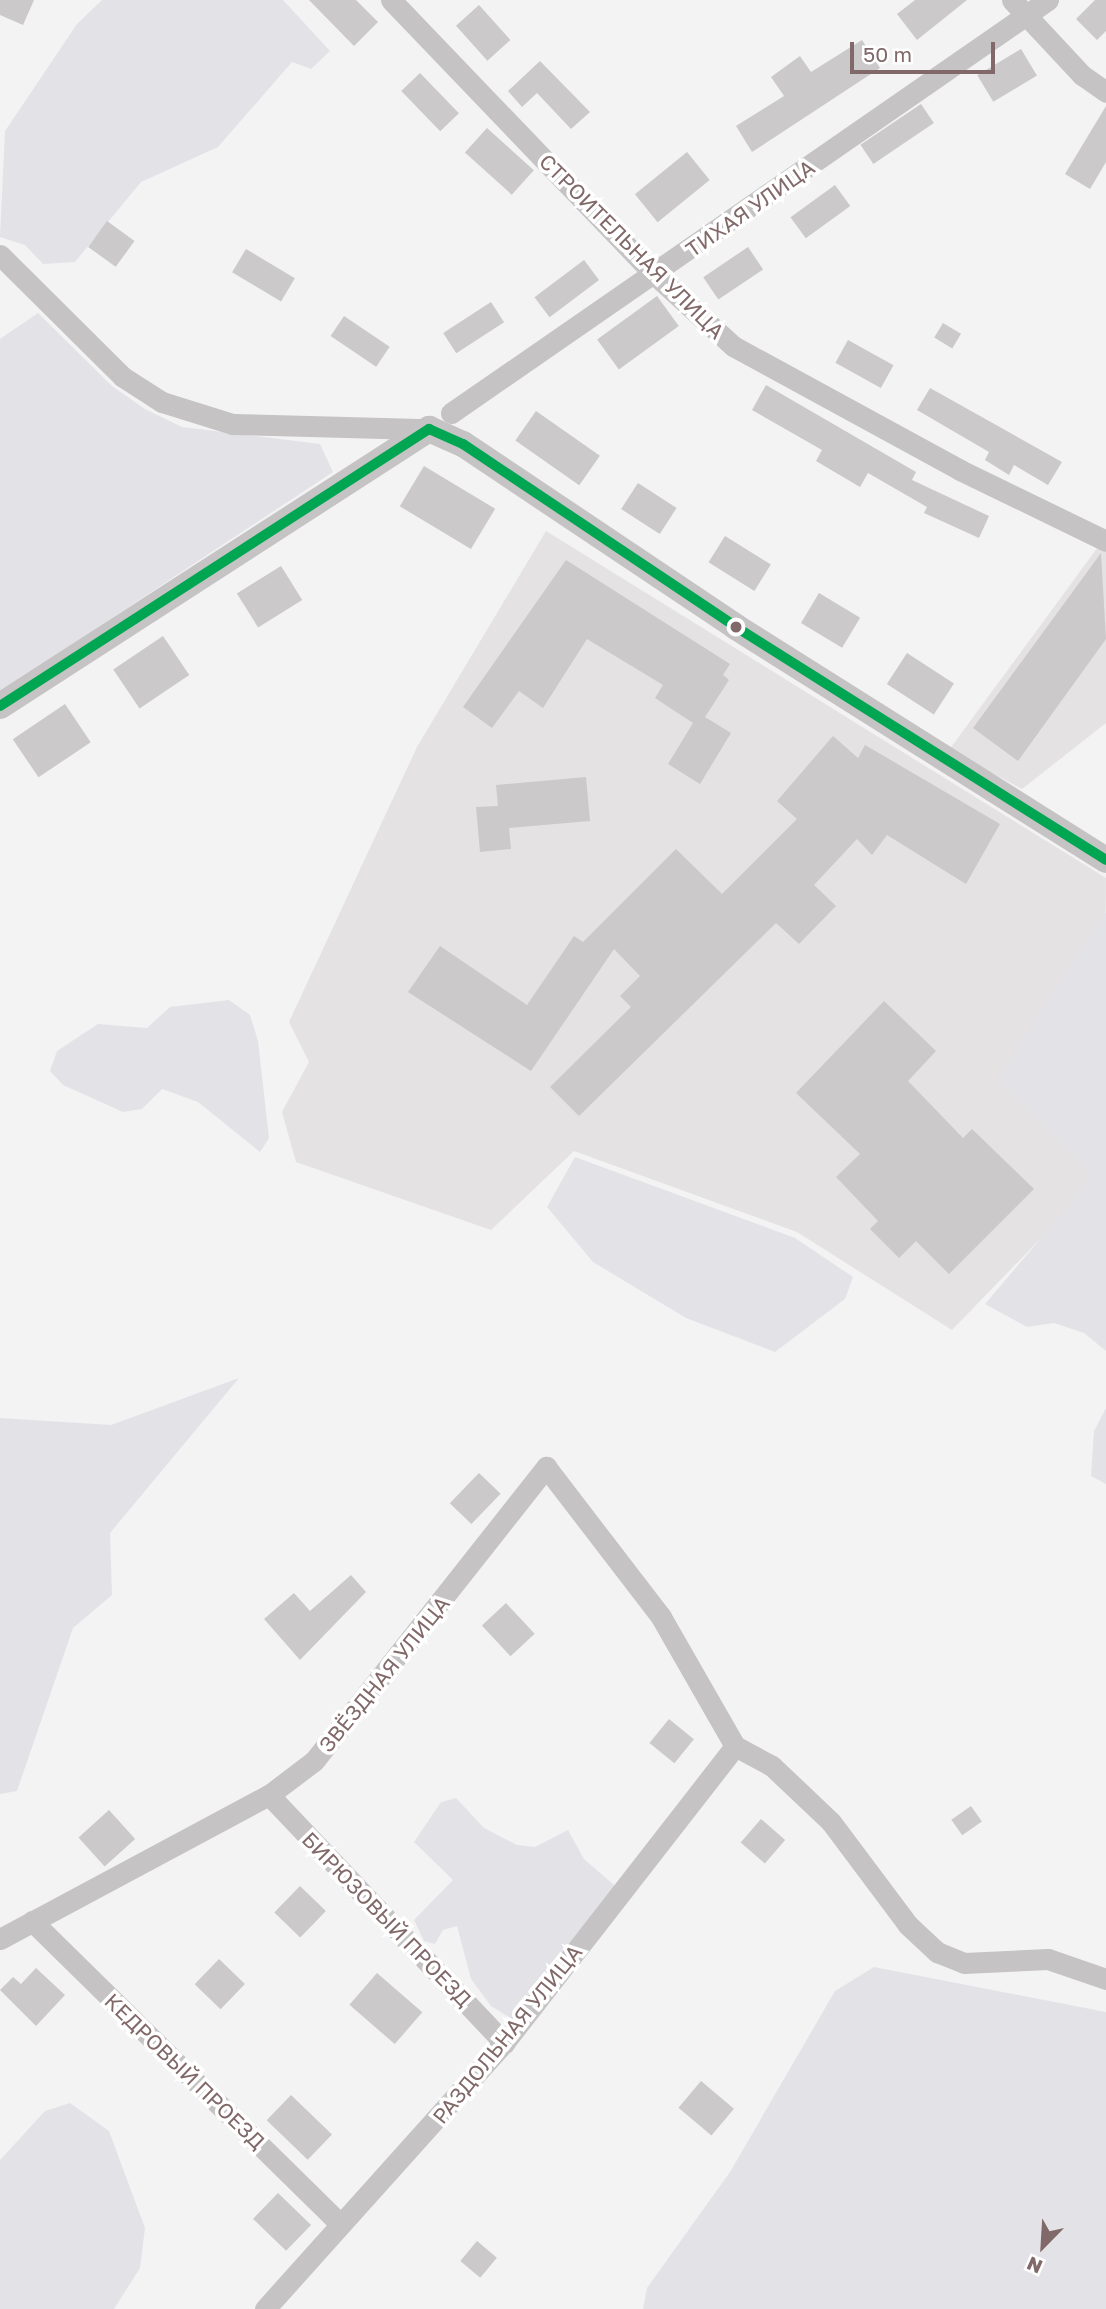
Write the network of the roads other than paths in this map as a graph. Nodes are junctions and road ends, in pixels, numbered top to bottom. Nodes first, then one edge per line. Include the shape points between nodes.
1 (391, 0) edge
2 (1012, 0) edge
3 (1048, 0) edge
4 (1028, 17) junction
5 (1106, 92) edge
6 (0, 255) edge
7 (654, 274) junction
8 (451, 413) dead end
9 (429, 429) junction
10 (1102, 540) edge
11 (0, 706) edge
12 (1106, 860) edge
13 (735, 1746) junction
14 (269, 1795) junction
15 (32, 1921) junction
16 (0, 1939) edge
17 (1106, 1979) edge
18 (504, 2043) junction
19 (338, 2222) junction
20 (265, 2309) edge

1 - 7 street, СТРОИТЕЛЬНАЯ УЛИЦА
2 - 4 street
3 - 4 street, ТИХАЯ УЛИЦА
4 - 5 street
4 - 7 street, ТИХАЯ УЛИЦА
6 - 9 street via 123,377 162,402 232,424
7 - 8 street, ТИХАЯ УЛИЦА
7 - 10 street, СТРОИТЕЛЬНАЯ УЛИЦА via 733,346
9 - 11 street
9 - 12 street via 463,444 781,656
13 - 14 street, ЗВЁЗДНАЯ УЛИЦА via 661,1618 546,1467 357,1712 314,1761
13 - 17 street via 772,1766 831,1822 908,1925 936,1952 964,1963 1048,1959
13 - 18 street, РАЗДОЛЬНАЯ УЛИЦА
14 - 15 street, ЗВЁЗДНАЯ УЛИЦА
14 - 18 street, БИРЮЗОВЫЙ ПРОЕЗД
15 - 16 street, ЗВЁЗДНАЯ УЛИЦА
15 - 19 street, КЕДРОВЫЙ ПРОЕЗД
18 - 19 street, РАЗДОЛЬНАЯ УЛИЦА
19 - 20 street, РАЗДОЛЬНАЯ УЛИЦА

